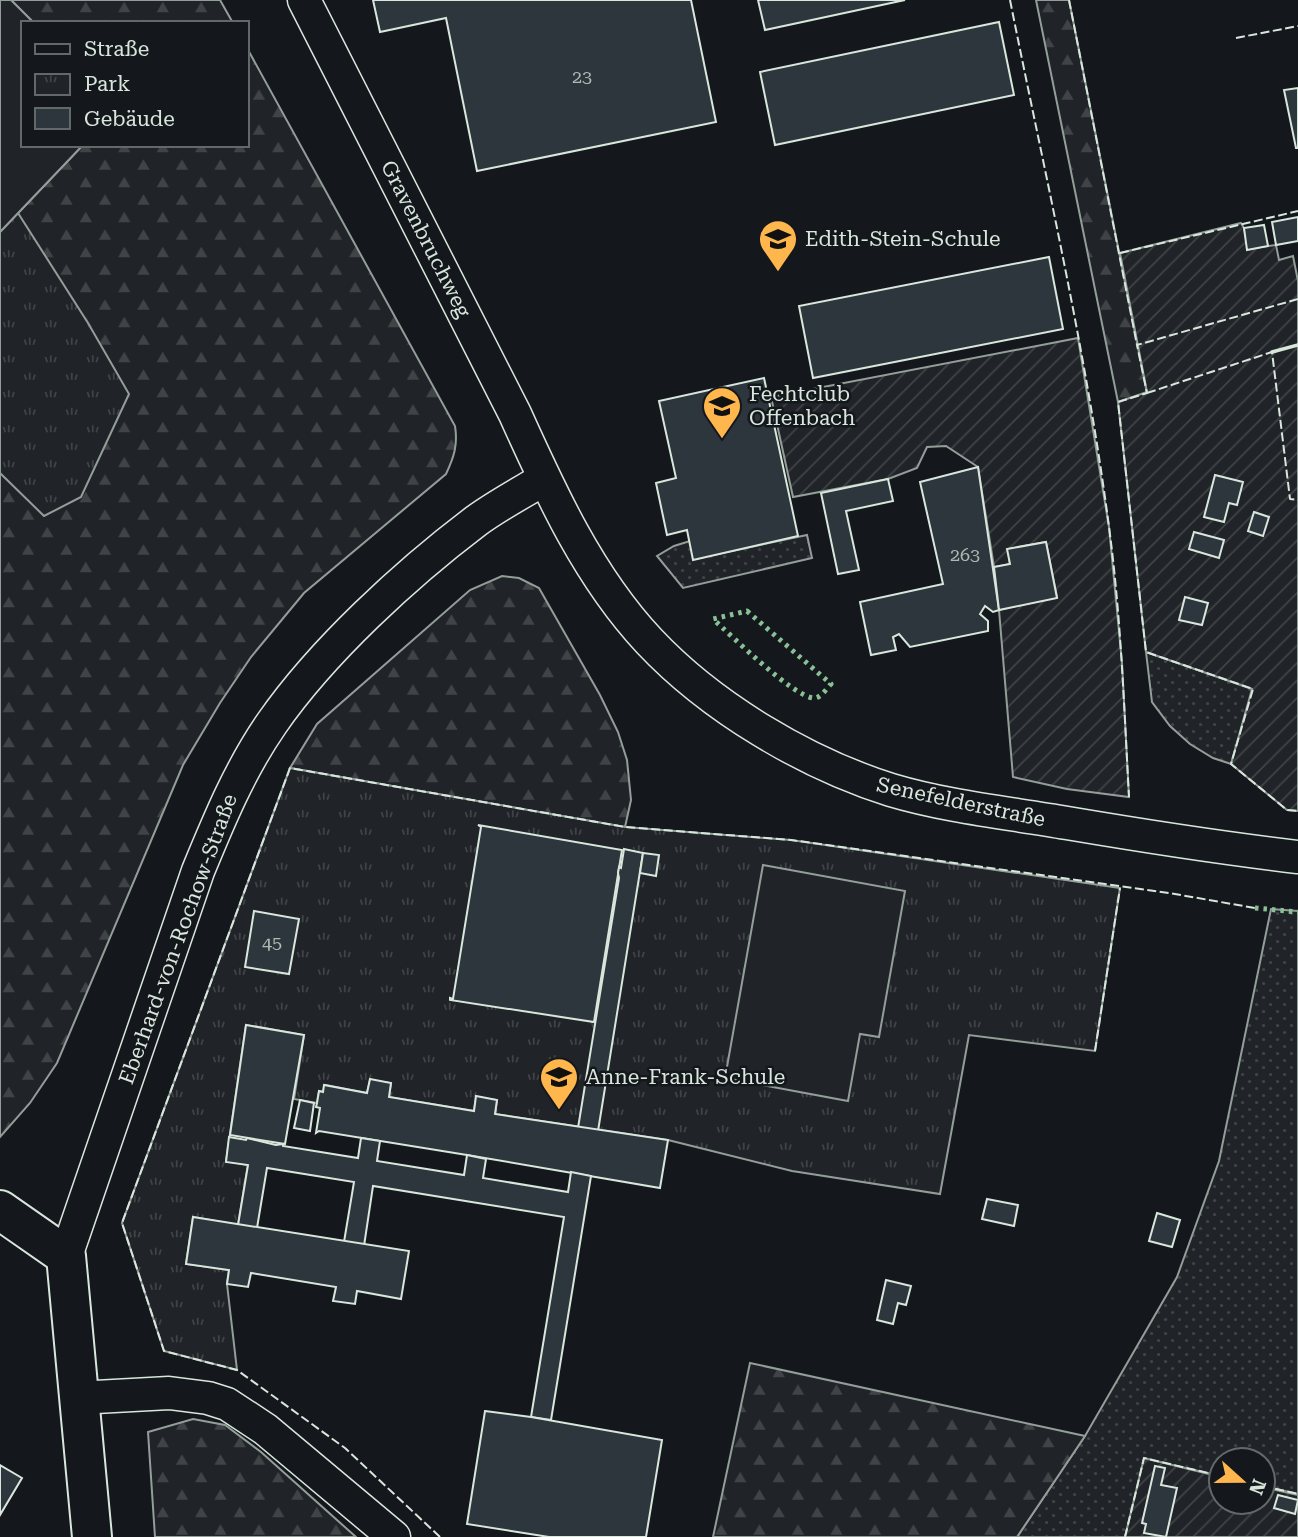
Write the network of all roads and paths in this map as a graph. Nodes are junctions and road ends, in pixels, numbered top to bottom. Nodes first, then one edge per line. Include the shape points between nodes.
1 (304, 0) edge
2 (544, 479) junction
3 (1298, 857) edge
4 (0, 1210) edge
5 (66, 1256) junction
6 (77, 1398) junction
7 (92, 1537) edge
8 (394, 1537) edge

1 - 2 street, Gravenbruchweg
2 - 3 street, Senefelderstraße via 590,562 650,642 742,719 783,743 864,781 924,798
2 - 5 street, Eberhard-von-Rochow-Straße via 477,521 366,616 300,688 253,752 198,871
4 - 5 main road
5 - 6 main road, Eberhard-von-Rochow-Straße
6 - 7 main road, Eberhard-von-Rochow-Straße
6 - 8 street via 169,1393 227,1404 265,1429

